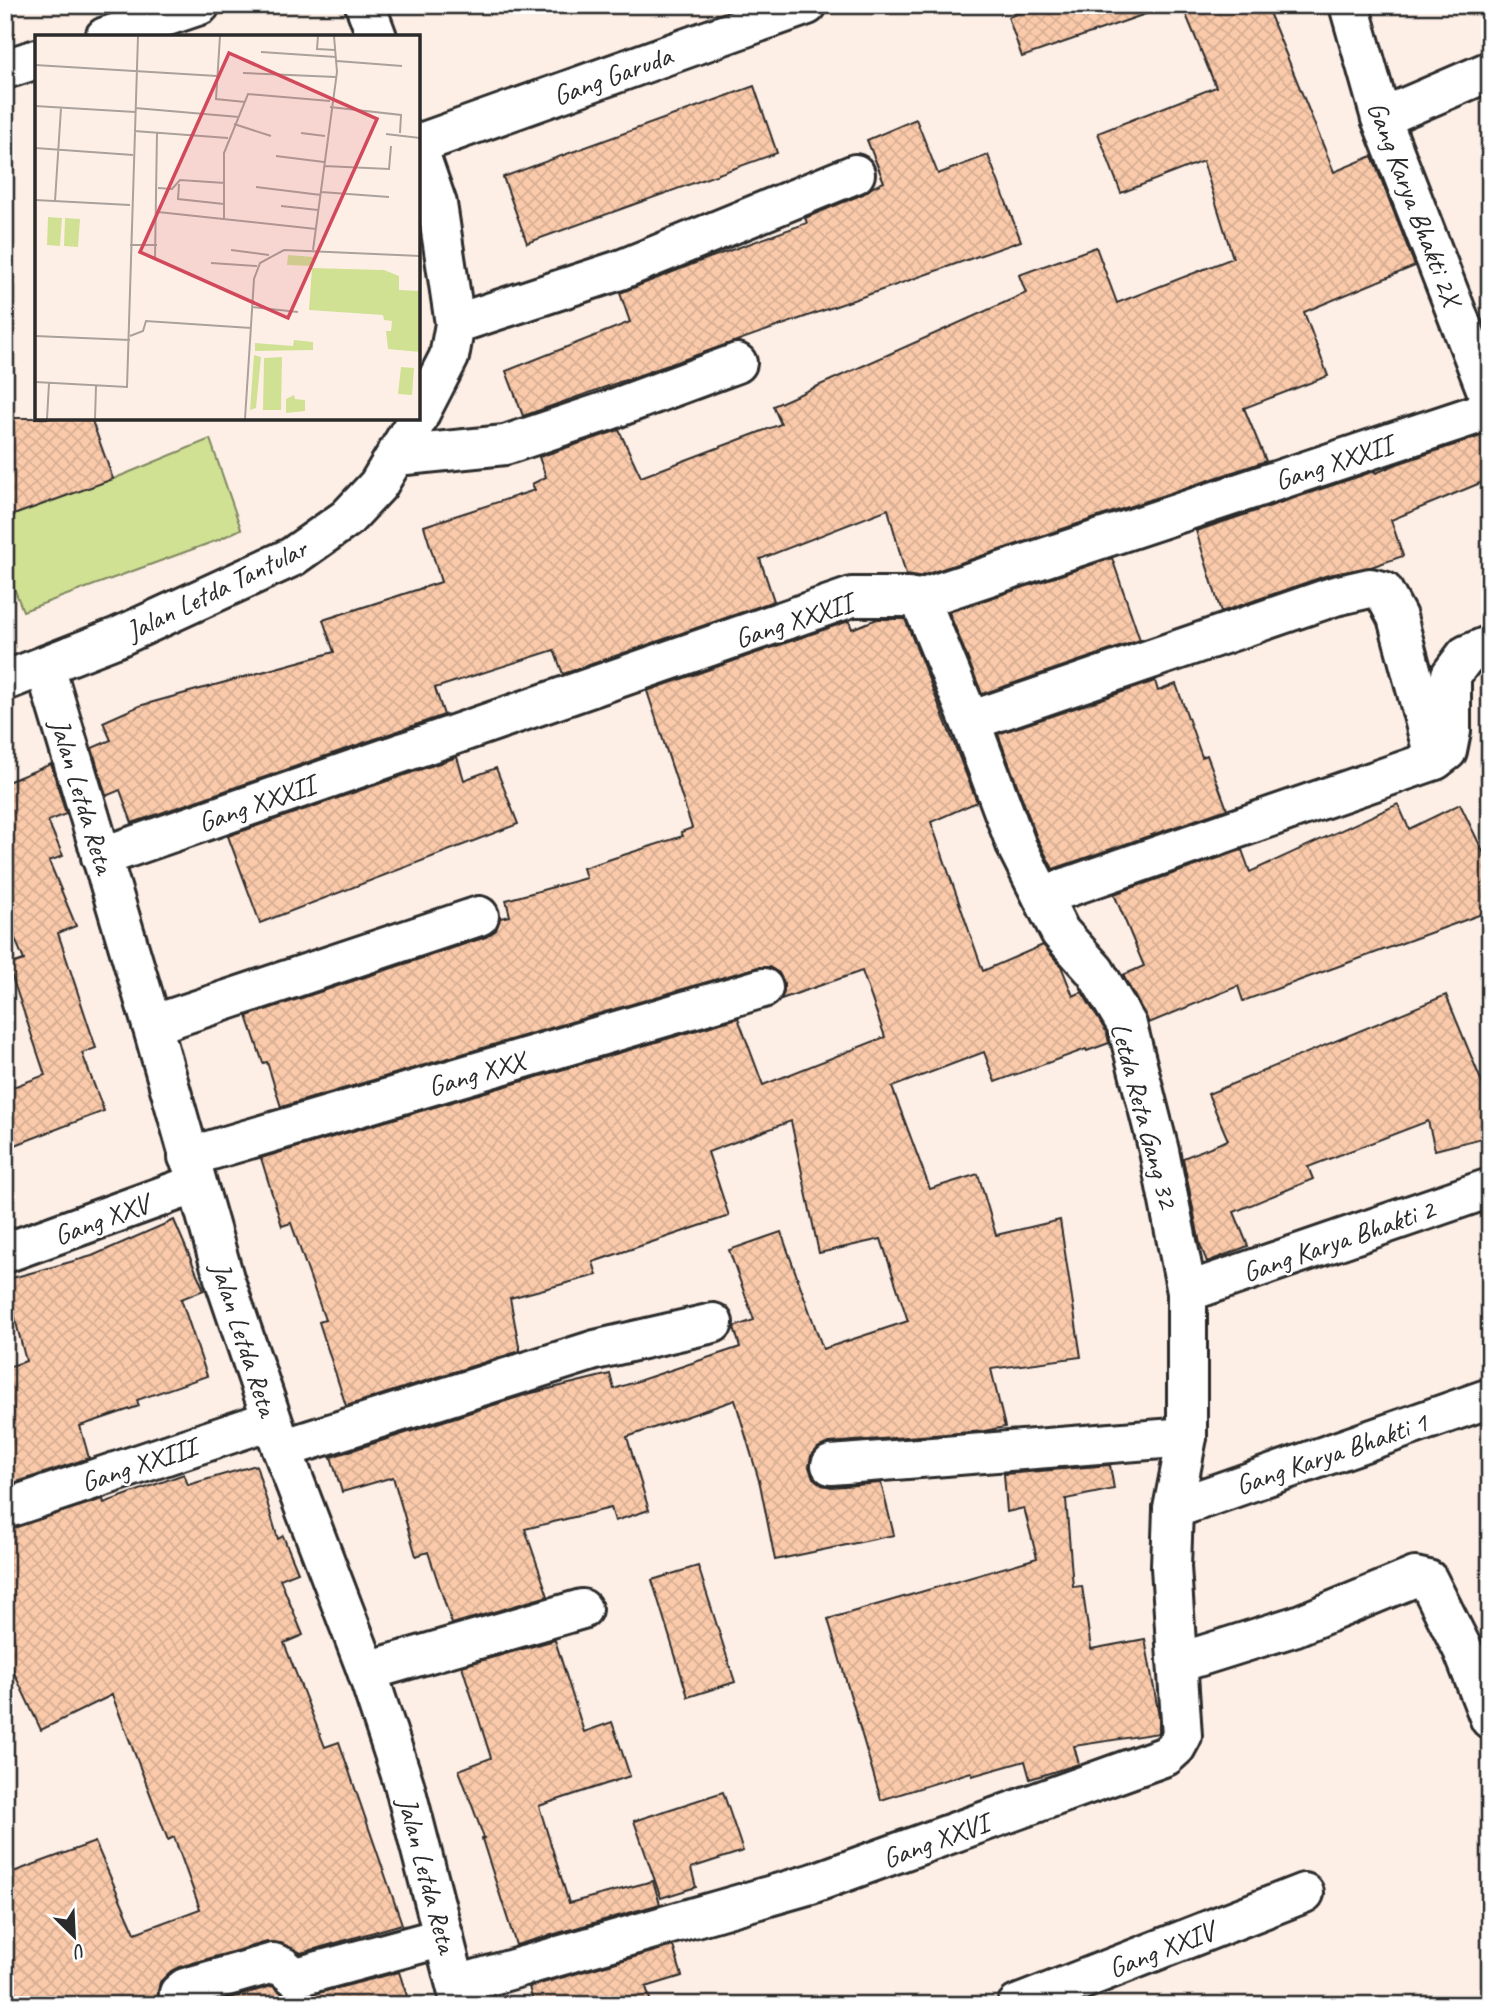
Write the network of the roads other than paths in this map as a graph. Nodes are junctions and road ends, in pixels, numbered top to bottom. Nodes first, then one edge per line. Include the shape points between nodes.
1 (200, 5) edge
2 (365, 5) edge
3 (807, 5) edge
4 (1349, 5) edge
5 (111, 35) edge
6 (376, 35) edge
7 (35, 60) edge
8 (5, 69) edge
9 (1490, 71) edge
10 (1381, 118) junction
11 (420, 146) edge
12 (420, 153) edge
13 (855, 174) dead end
14 (454, 324) junction
15 (737, 363) dead end
16 (1490, 399) edge
17 (1490, 410) edge
18 (420, 414) edge
19 (417, 420) edge
20 (396, 456) junction
21 (920, 599) junction
22 (1490, 645) edge
23 (45, 667) junction
24 (5, 681) edge
25 (970, 721) junction
26 (1435, 760) junction
27 (101, 857) junction
28 (1042, 896) junction
29 (479, 916) dead end
30 (763, 988) dead end
31 (152, 1025) junction
32 (192, 1171) junction
33 (1490, 1188) edge
34 (5, 1253) edge
35 (1187, 1292) junction
36 (713, 1323) dead end
37 (1490, 1398) edge
38 (276, 1435) junction
39 (1187, 1437) junction
40 (831, 1465) dead end
41 (5, 1509) edge
42 (1173, 1509) junction
43 (582, 1609) dead end
44 (1178, 1663) junction
45 (367, 1671) junction
46 (1490, 1719) edge
47 (1304, 1893) dead end
48 (444, 1937) junction
49 (459, 1995) edge
50 (178, 2005) edge
51 (1017, 2005) edge

1 - 5 street
2 - 6 street
3 - 11 street, Gang Garuda
4 - 10 street, Gang Karya Bhakti 2X
7 - 8 street
9 - 10 street
10 - 16 street, Gang Karya Bhakti 2X
12 - 14 street, Jalan Letda Tantular via 437,204
13 - 14 street via 620,270
14 - 18 street, Jalan Letda Tantular via 449,357
15 - 20 street via 505,444
17 - 21 street, Gang XXXII
19 - 20 street, Jalan Letda Tantular
20 - 23 street, Jalan Letda Tantular via 378,485 347,518 292,557
21 - 25 street, Letda Reta Gang 32
21 - 27 street, Gang XXXII via 852,597
22 - 26 street via 1466,655 1451,675 1451,732 1447,751
23 - 24 street, Jalan Letda Tantular
23 - 27 street, Jalan Letda Reta
25 - 26 street via 1370,588 1383,592 1397,617
25 - 28 street, Letda Reta Gang 32 via 1017,847
26 - 28 street
27 - 31 street, Jalan Letda Reta
28 - 35 street, Letda Reta Gang 32 via 1060,932 1095,971 1128,1026
29 - 31 street
30 - 32 street, Gang XXX
31 - 32 street, Jalan Letda Reta
32 - 34 street, Gang XXV
32 - 38 street, Jalan Letda Reta
33 - 35 street, Gang Karya Bhakti 2
35 - 39 street, Letda Reta Gang 32
36 - 38 street, Gang XXIII
37 - 42 street, Gang Karya Bhakti 1
38 - 41 street, Gang XXIII
38 - 45 street, Jalan Letda Reta
39 - 40 street
39 - 42 street, Letda Reta Gang 32
42 - 44 street, Gang XXVI via 1171,1567
43 - 45 street
44 - 46 street via 1296,1626 1415,1577 1428,1580
44 - 49 street, Gang XXVI via 1182,1736 1166,1756 811,1884
45 - 48 street, Jalan Letda Reta via 404,1784
47 - 51 street, Gang XXIV
48 - 49 street, Jalan Letda Reta
48 - 50 street via 295,1977 273,1963 185,1988 179,1993

